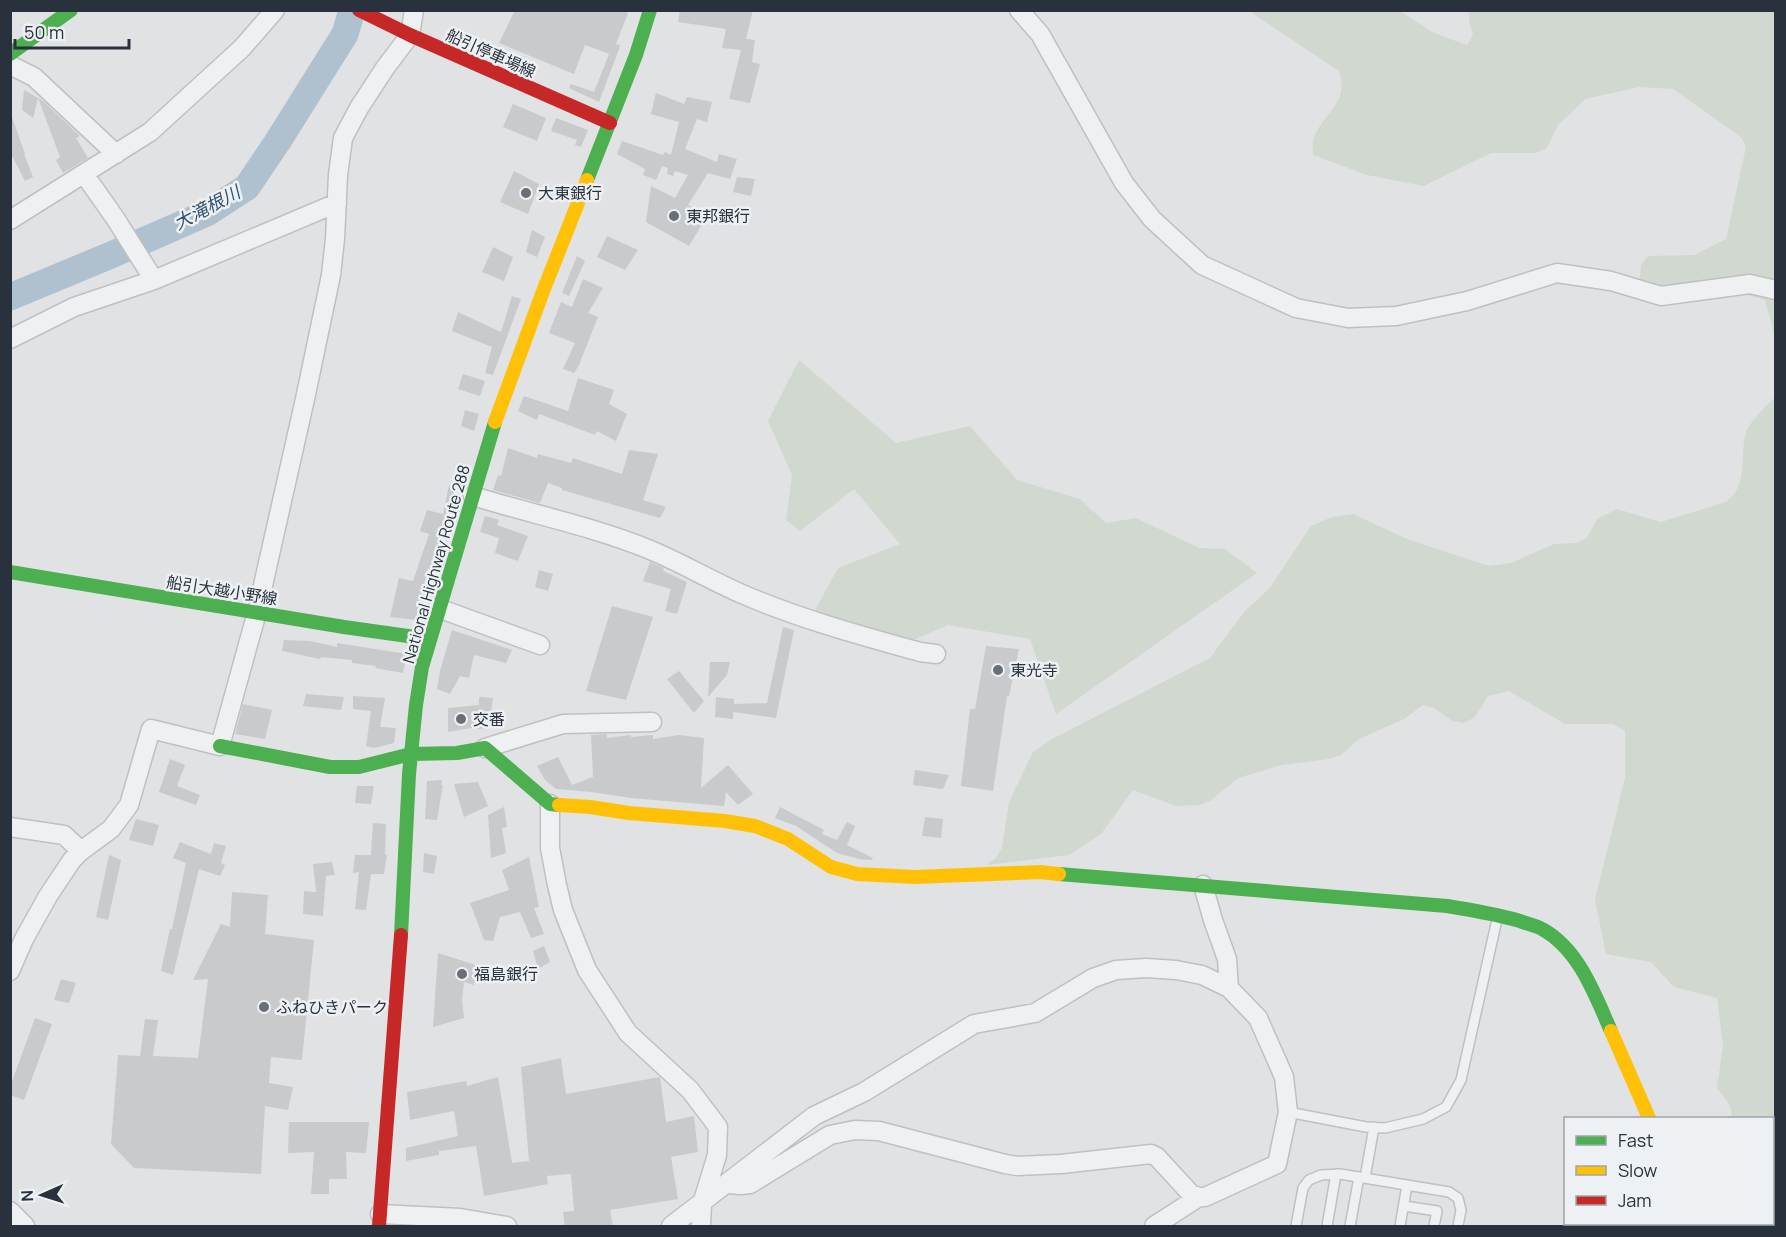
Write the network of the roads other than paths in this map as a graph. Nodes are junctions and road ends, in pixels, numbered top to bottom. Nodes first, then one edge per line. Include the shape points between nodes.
1 (71, 10) edge
2 (275, 10) edge
3 (359, 10) edge
4 (414, 10) edge
5 (650, 10) edge
6 (1019, 10) edge
7 (410, 35) junction
8 (10, 54) edge
9 (10, 65) edge
10 (610, 123) junction
11 (116, 154) junction
12 (84, 174) junction
13 (337, 202) junction
14 (10, 219) edge
15 (154, 280) junction
16 (1776, 290) edge
17 (10, 339) edge
18 (473, 496) junction
19 (10, 572) edge
20 (438, 608) junction
21 (257, 612) junction
22 (429, 639) junction
23 (540, 645) dead end
24 (936, 654) dead end
25 (652, 722) dead end
26 (220, 746) junction
27 (485, 748) junction
28 (411, 753) junction
29 (550, 804) junction
30 (10, 827) edge
31 (81, 851) junction
32 (1203, 885) junction
33 (1498, 915) junction
34 (10, 971) edge
35 (1230, 988) junction
36 (1288, 1112) junction
37 (1648, 1117) edge
38 (1374, 1128) junction
39 (1336, 1174) junction
40 (1362, 1178) junction
41 (727, 1184) junction
42 (1407, 1185) junction
43 (1199, 1197) junction
44 (702, 1204) junction
45 (1404, 1206) junction
46 (1319, 1209) dead end
47 (1330, 1210) junction
48 (10, 1211) edge
49 (1340, 1212) dead end
50 (1352, 1214) junction
51 (379, 1220) edge
52 (25, 1227) edge
53 (507, 1227) edge
54 (671, 1227) edge
55 (700, 1227) edge
56 (1154, 1227) edge
57 (1296, 1227) edge
58 (1327, 1227) edge
59 (1350, 1227) edge
60 (1400, 1227) edge
61 (1434, 1227) edge
62 (1458, 1227) edge

1 - 8 main road
2 - 11 street via 198,89 150,132
3 - 7 main road, 船引停車場線
4 - 7 street
5 - 10 main road, National Highway Route 288
6 - 16 street via 1040,34 1124,183 1152,219 1202,265 1296,308 1348,318 1396,316 1467,301 1557,273 1611,281 1661,297 1750,284
7 - 10 main road, 船引停車場線
7 - 13 street via 343,138
9 - 11 street via 34,77
10 - 18 main road, National Highway Route 288 via 519,354
11 - 12 street
12 - 14 street
12 - 15 street
13 - 15 street
13 - 21 street via 331,275
15 - 17 street via 74,308
18 - 20 main road, National Highway Route 288
18 - 24 street via 648,549 742,594 824,626
19 - 21 main road, 船引大越小野線
20 - 22 main road, National Highway Route 288
20 - 23 street
21 - 22 main road, 船引大越小野線
21 - 26 street
22 - 28 main road, National Highway Route 288
25 - 27 street via 563,724
26 - 28 main road via 330,766 359,767
26 - 31 street via 151,729 129,805 111,829
27 - 28 main road via 457,753
27 - 29 main road
28 - 51 main road, National Highway Route 288
29 - 32 main road via 755,826 788,839 831,867 857,874 915,877 1040,872
29 - 44 street via 550,848 557,885 586,970 628,1033 690,1090 718,1127 717,1155
30 - 31 street via 64,835
31 - 34 street via 48,896
32 - 33 main road via 1447,906
32 - 35 street via 1227,959
33 - 37 main road via 1541,928 1560,942 1579,966
33 - 38 lane via 1461,1080 1446,1107 1423,1119
35 - 36 street via 1258,1018 1284,1077
35 - 41 street via 1202,975 1176,970 1116,970 1093,978 1035,1013 974,1024 864,1092 814,1116
36 - 38 lane
36 - 43 street via 1277,1164
38 - 40 lane
39 - 40 lane
39 - 47 lane
39 - 57 lane via 1309,1180 1303,1188
40 - 42 lane
40 - 50 lane
41 - 43 street via 750,1184 830,1135 855,1130 879,1131 1017,1166 1152,1154 1191,1194
41 - 44 street
42 - 45 lane
42 - 62 lane via 1449,1192 1458,1198
43 - 56 street
44 - 54 street
44 - 55 street
45 - 60 lane
45 - 61 lane via 1437,1211
46 - 47 lane
47 - 58 lane
48 - 52 street
49 - 50 lane
50 - 59 lane
51 - 53 street via 460,1218

